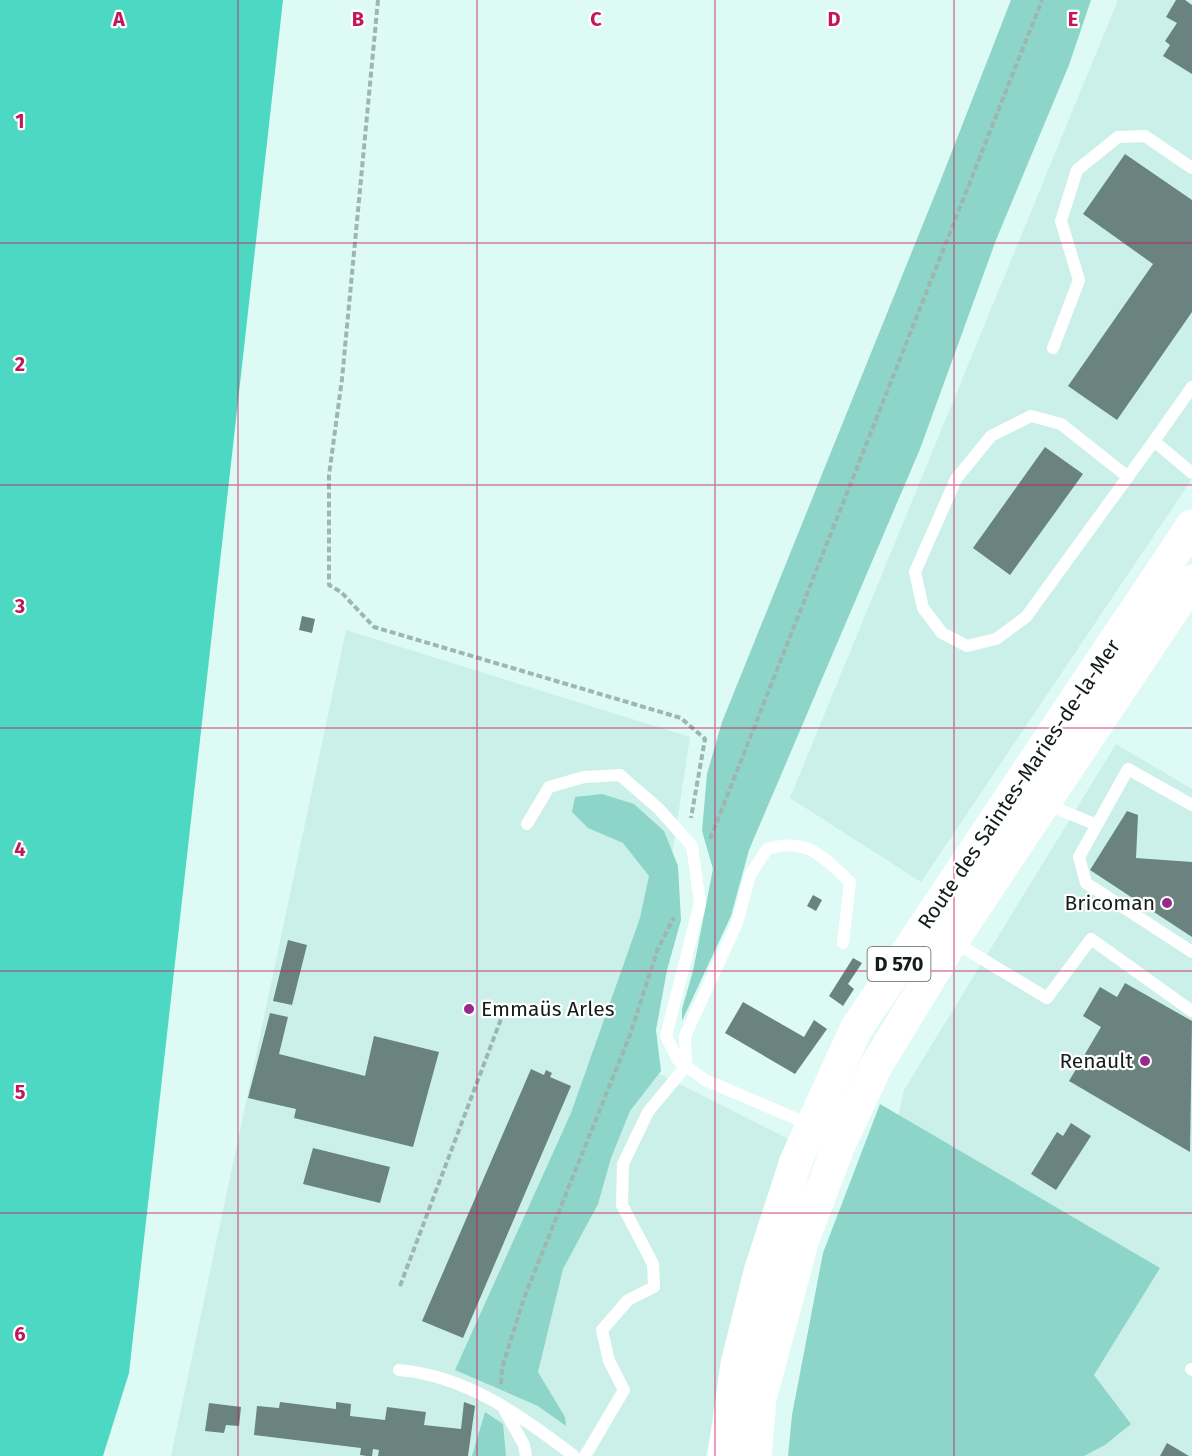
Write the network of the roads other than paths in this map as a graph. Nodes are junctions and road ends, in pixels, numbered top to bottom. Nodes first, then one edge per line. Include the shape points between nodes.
1 (1192, 168) edge
2 (1053, 348) dead end
3 (1192, 387) edge
4 (1154, 441) junction
5 (1192, 473) edge
6 (1128, 477) junction
7 (1192, 526) edge
8 (1192, 581) edge
9 (1029, 796) junction
10 (1192, 805) edge
11 (527, 824) dead end
12 (1097, 825) junction
13 (938, 933) junction
14 (843, 943) dead end
15 (1192, 952) edge
16 (1192, 1011) edge
17 (686, 1066) junction
18 (827, 1132) junction
19 (399, 1370) dead end
20 (504, 1409) junction
21 (526, 1456) edge
22 (574, 1456) edge
23 (585, 1456) edge
24 (724, 1456) edge
25 (755, 1456) edge

1 - 2 lane via 1145,136 1118,137 1077,170 1061,221 1079,280
3 - 4 lane
4 - 5 lane
4 - 6 lane
6 - 6 lane via 1061,424 1031,416 991,436 956,479 915,572 923,608 942,633 967,646 996,639 1026,617
7 - 9 main road, Route des Saintes-Maries-de-la-Mer / D 570
8 - 9 main road, Route des Saintes-Maries-de-la-Mer / D 570
9 - 12 lane
9 - 13 main road, Route des Saintes-Maries-de-la-Mer / D 570
10 - 12 lane via 1128,769
11 - 17 lane via 549,787 584,777 620,775 659,809 692,846 700,903 666,1036 678,1060
12 - 15 lane via 1079,857 1086,883
13 - 16 lane via 1047,998 1091,939
13 - 18 main road, Route des Saintes-Maries-de-la-Mer / D 570 via 856,1029
14 - 17 lane via 850,882 820,854 788,843 767,849 750,874 737,923 685,1036
17 - 18 lane via 705,1080
17 - 23 lane via 648,1112 623,1164 622,1205 653,1264 654,1287 628,1300 602,1330 609,1361 624,1390
18 - 24 main road, Route des Saintes-Maries-de-la-Mer / D 570 via 796,1161 760,1272 737,1364
18 - 25 main road, Route des Saintes-Maries-de-la-Mer / D 570 via 760,1399
19 - 20 lane via 429,1372 476,1390
20 - 21 lane
20 - 22 lane via 525,1419

